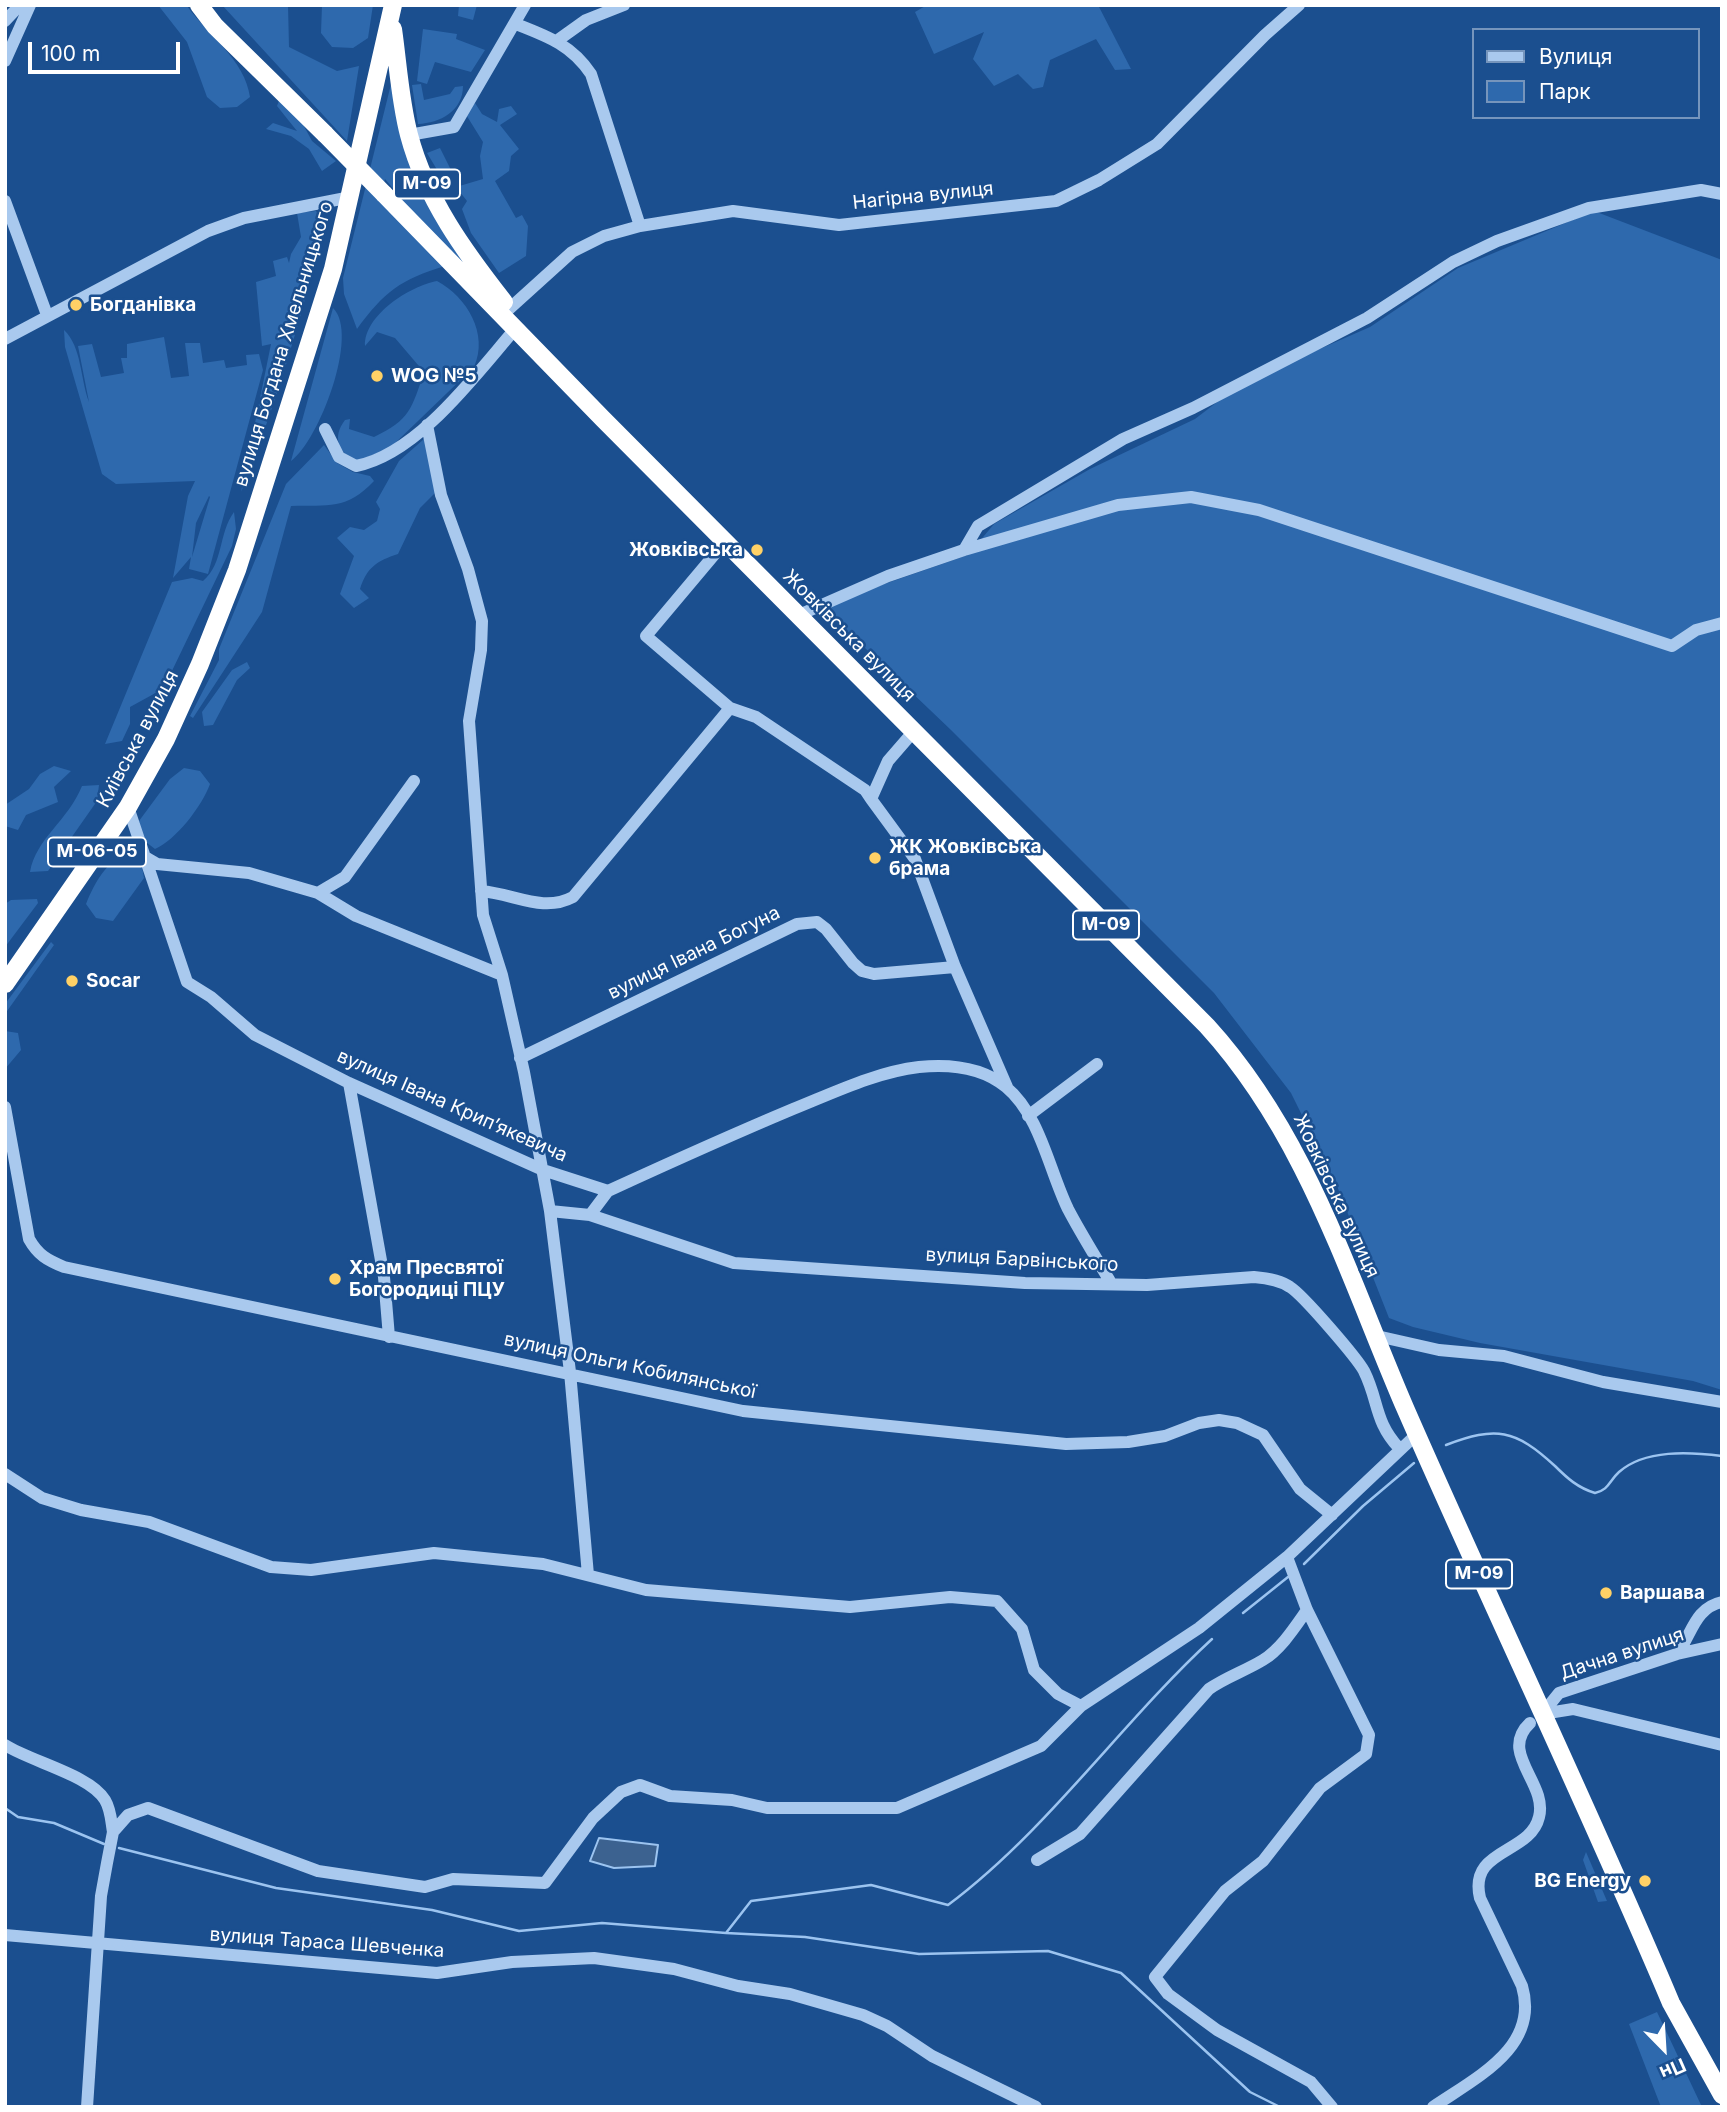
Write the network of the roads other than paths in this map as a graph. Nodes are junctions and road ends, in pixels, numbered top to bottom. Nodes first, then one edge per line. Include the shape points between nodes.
1 (20, 5) edge
2 (30, 5) edge
3 (199, 5) edge
4 (525, 5) edge
5 (624, 5) edge
6 (1299, 5) edge
7 (391, 10) edge
8 (5, 21) edge
9 (516, 24) junction
10 (558, 40) junction
11 (5, 61) edge
12 (409, 135) junction
13 (1722, 194) edge
14 (351, 197) junction
15 (5, 201) edge
16 (640, 226) junction
17 (509, 309) junction
18 (47, 315) junction
19 (516, 328) junction
20 (5, 339) edge
21 (427, 425) junction
22 (325, 429) dead end
23 (726, 542) junction
24 (964, 550) junction
25 (237, 570) joint
26 (799, 615) junction
27 (1722, 624) edge
28 (730, 708) junction
29 (914, 731) junction
30 (414, 781) dead end
31 (871, 799) junction
32 (128, 807) junction
33 (145, 857) junction
34 (481, 891) junction
35 (318, 893) junction
36 (955, 967) junction
37 (502, 975) junction
38 (5, 984) edge
39 (520, 1058) junction
40 (1097, 1064) dead end
41 (349, 1083) junction
42 (1007, 1087) junction
43 (5, 1107) edge
44 (1028, 1116) junction
45 (543, 1170) junction
46 (608, 1191) junction
47 (550, 1211) junction
48 (590, 1215) junction
49 (1111, 1283) junction
50 (1377, 1336) junction
51 (389, 1337) junction
52 (570, 1372) junction
53 (1722, 1402) edge
54 (1417, 1434) junction
55 (1399, 1448) junction
56 (5, 1474) edge
57 (1332, 1515) junction
58 (1287, 1557) junction
59 (588, 1576) junction
60 (1722, 1602) edge
61 (1307, 1610) junction
62 (1722, 1644) edge
63 (1677, 1654) junction
64 (1081, 1706) junction
65 (1536, 1718) junction
66 (5, 1745) edge
67 (1722, 1745) edge
68 (113, 1832) junction
69 (1037, 1860) dead end
70 (5, 1935) edge
71 (100, 1941) junction
72 (1722, 2095) edge
73 (87, 2107) edge
74 (1036, 2107) edge
75 (1332, 2107) edge
76 (1433, 2107) edge

1 - 8 street
2 - 11 street
3 - 19 highway, М-09, bridge
4 - 9 street
5 - 10 street via 586,20
6 - 16 street, Нагірна вулиця via 1157,144 1056,201 839,225 733,211
7 - 12 highway, М-09
7 - 14 highway, вулиця Богдана Хмельницького
9 - 10 street
9 - 12 street via 454,127
10 - 16 street via 591,74
12 - 17 highway, М-09 via 435,203 461,247
13 - 24 street via 1701,190 1589,208 1497,241 1367,318 1194,408 1122,439 978,526
14 - 18 street via 244,218 208,231
14 - 25 highway, вулиця Богдана Хмельницького
15 - 18 street
16 - 17 street, Нагірна вулиця via 604,236 572,252
17 - 19 highway, М-09
18 - 20 street
19 - 21 street
19 - 23 highway, М-09
21 - 22 street via 386,458 356,466 339,457
21 - 34 street via 441,495 482,621 469,721
23 - 26 highway, Жовківська вулиця / М-09
23 - 28 street via 646,636
24 - 26 street via 888,576
24 - 27 street via 1118,505 1191,497 1259,510 1672,646 1696,630
25 - 32 highway, Київська вулиця / М-06-05 via 188,691
26 - 29 highway, Жовківська вулиця / М-09
28 - 31 street via 756,717 865,790
28 - 34 street via 573,897 558,905 543,905
29 - 31 street, Жовківська вулиця via 888,761
29 - 50 highway, Жовківська вулиця / М-09 via 1244,1068 1300,1159
30 - 35 street via 345,877
31 - 36 street via 915,859
32 - 33 street, вулиця Івана Крипʼякевича
32 - 38 highway, Київська вулиця / М-06-05
33 - 35 street via 157,864 249,873
33 - 41 street, вулиця Івана Крипʼякевича via 187,982 255,1035
34 - 37 street via 483,915
35 - 37 street via 356,916
36 - 39 street, вулиця Івана Богуна via 874,974 862,971 817,922 797,924
36 - 42 street
37 - 39 street
39 - 45 street
40 - 44 street
41 - 45 street, вулиця Івана Крипʼякевича
41 - 51 street via 384,1277
42 - 44 street
42 - 46 street via 968,1069 888,1073 762,1122
43 - 51 street, вулиця Ольги Кобилянської via 29,1239 46,1260
44 - 49 street via 1068,1209
45 - 46 street, вулиця Івана Крипʼякевича
45 - 47 street
46 - 48 street
47 - 48 street, вулиця Барвінського
47 - 52 street
48 - 49 street, вулиця Барвінського via 734,1264 1025,1283
49 - 55 street, вулиця Барвінського via 1147,1286 1254,1277 1289,1286 1363,1369 1385,1433
50 - 53 street via 1439,1350 1504,1356 1603,1382
50 - 54 highway, Жовківська вулиця / М-09
51 - 52 street, вулиця Ольги Кобилянської
52 - 57 street, вулиця Ольги Кобилянської via 743,1411 1066,1444 1128,1442 1209,1422 1237,1423 1263,1435 1300,1489
52 - 59 street
54 - 55 street
54 - 65 highway, М-09
55 - 57 street
56 - 59 street via 42,1498 149,1522 271,1567 312,1570 434,1553 543,1563
57 - 58 street
58 - 61 street
58 - 64 street via 1199,1628
59 - 64 street via 646,1590 850,1607 950,1597 996,1601 1022,1629 1034,1670 1058,1694
60 - 63 street via 1695,1618
61 - 69 street via 1266,1658 1231,1673 1209,1689 1080,1834
61 - 75 street via 1369,1735 1366,1754 1320,1788 1263,1861 1225,1891 1155,1976 1168,1994 1217,2031 1311,2082
62 - 63 street, Дачна вулиця
63 - 65 street, Дачна вулиця via 1559,1693
64 - 68 street via 1041,1746 897,1808 767,1808 732,1800 670,1796 640,1785 621,1792 593,1818 545,1883 453,1879 425,1887 318,1871 148,1808 128,1815
65 - 67 street via 1573,1709
65 - 72 highway, М-09 via 1671,2003
65 - 76 street via 1521,1733 1518,1747 1539,1798 1539,1818 1531,1831 1486,1864 1478,1884 1480,1898 1525,1996 1522,2033 1512,2048
66 - 68 street via 97,1789 110,1808
68 - 71 street via 101,1896
70 - 71 street, вулиця Тараса Шевченка
71 - 73 street
71 - 74 street, вулиця Тараса Шевченка via 437,1973 512,1962 594,1958 674,1969 863,2015 932,2056

